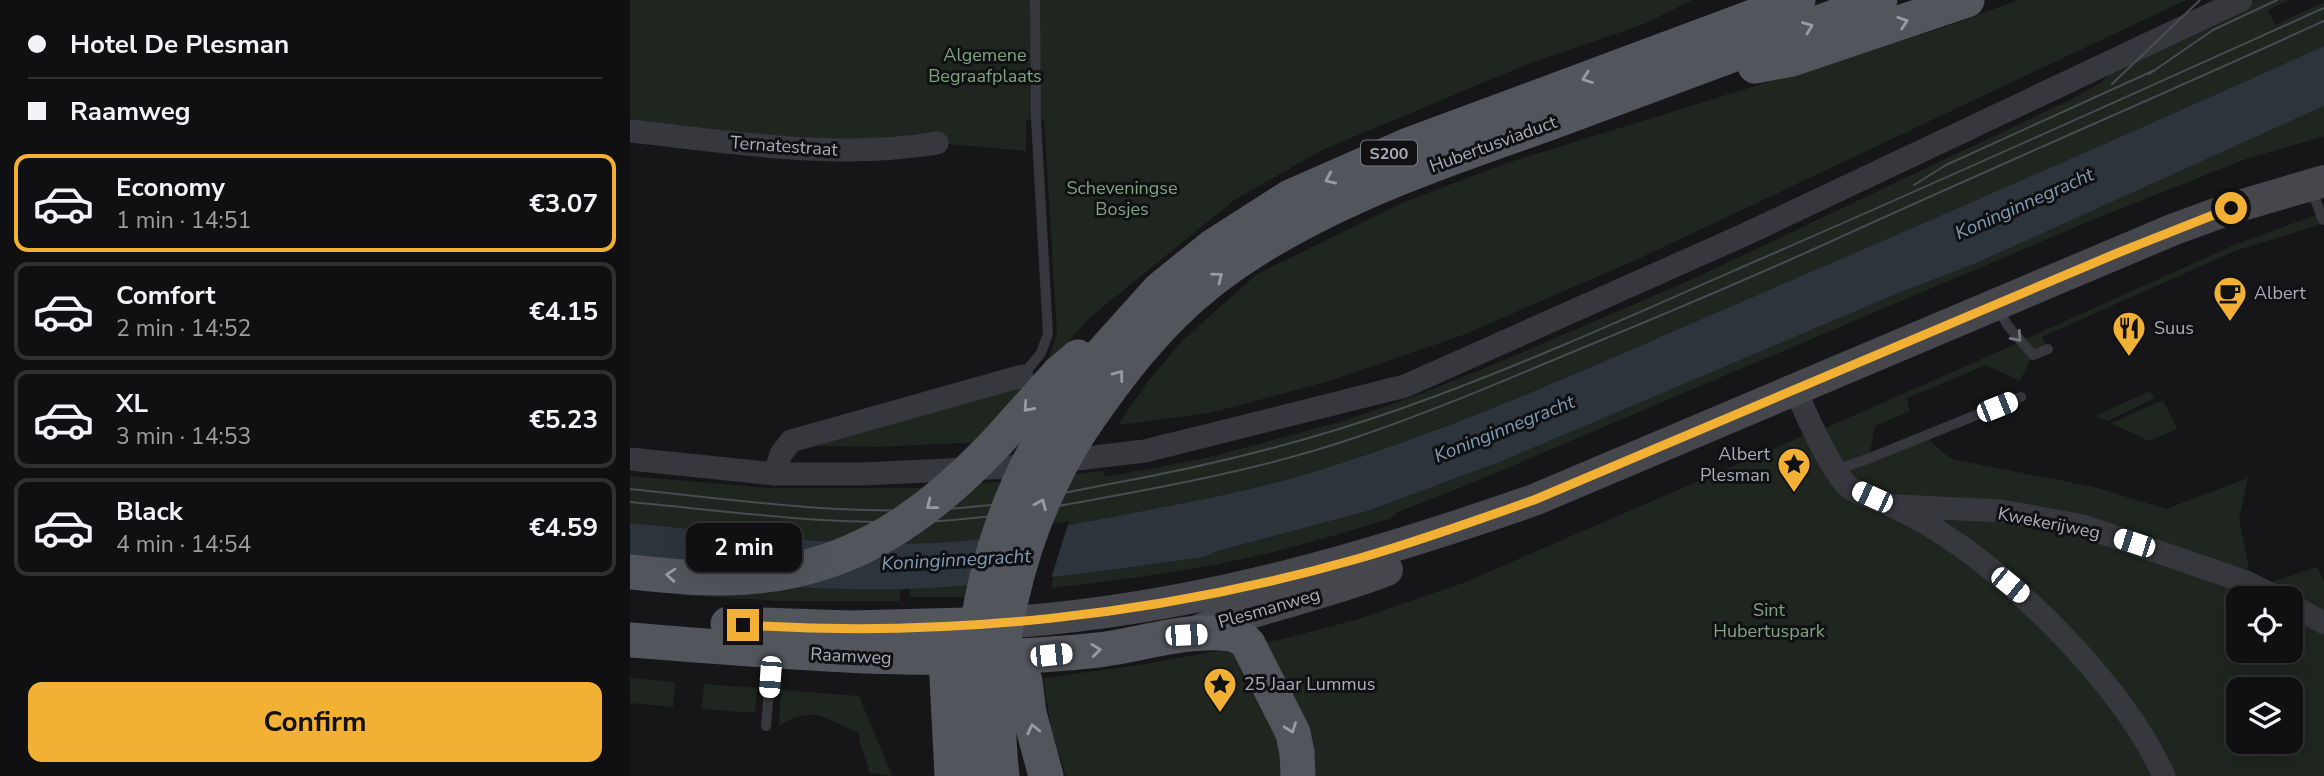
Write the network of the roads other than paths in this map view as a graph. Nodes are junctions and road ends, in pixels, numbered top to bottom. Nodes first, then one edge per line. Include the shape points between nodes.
1 (1035, 0) edge
2 (1738, 0) edge
3 (1798, 0) edge
4 (1880, 0) edge
5 (1967, 0) edge
6 (2241, 0) edge
7 (1652, 70) junction
8 (630, 131) edge
9 (937, 143) dead end
10 (2317, 183) edge
11 (2323, 220) edge
12 (1151, 298) junction
13 (1996, 304) junction
14 (2048, 349) dead end
15 (1021, 376) joint
16 (1795, 389) junction
17 (2021, 397) dead end
18 (630, 459) edge
19 (1836, 470) junction
20 (775, 474) junction
21 (1534, 500) junction
22 (1891, 506) junction
23 (1018, 568) junction
24 (630, 572) edge
25 (2254, 586) edge
26 (1235, 589) joint
27 (2303, 612) edge
28 (630, 616) edge
29 (2324, 623) edge
30 (966, 625) junction
31 (1186, 635) junction
32 (630, 640) edge
33 (772, 651) junction
34 (962, 658) junction
35 (766, 726) dead end
36 (1012, 768) edge
37 (959, 774) edge
38 (1045, 776) edge
39 (1298, 776) edge
40 (2164, 776) edge

1 - 15 lane via 1035,120 1048,334 1041,354
2 - 7 main road
3 - 7 main road, Hubertusviaduct / S200
7 -> 4 main road, Hubertusviaduct / S200
7 -> 5 main road via 1792,59
6 - 20 street via 1746,234 1405,386 1145,451 946,471
7 -> 12 main road, Hubertusviaduct / S200 via 1406,146 1290,197 1212,247
23 -> 7 main road, Hubertusviaduct / S200, bridge via 1051,480 1125,367 1180,308 1234,265 1343,202
8 - 9 street, Ternatestraat via 832,151
10 - 11 lane
10 - 13 main road, Plesmanweg via 2172,230
12 -> 24 main road, bridge via 1059,373 958,482 884,536 842,556 737,578
12 - 37 main road, Hubertusviaduct / S200, bridge via 1089,368 1044,435 1011,505 984,588 971,684 971,747
13 -> 14 lane via 2033,355
13 - 16 main road, Plesmanweg
15 - 20 street via 791,441 780,454
16 - 19 street
16 - 21 main road, Plesmanweg
17 - 19 lane
18 - 20 street
19 - 22 street via 1849,487
21 - 26 main road, Plesmanweg via 1392,549
21 - 31 main road, Plesmanweg via 1471,534 1380,573
22 - 25 street, Kwekerijweg via 2001,511 2083,526
22 - 40 street via 1931,526 2024,597 2124,709
23 - 36 main road, Hubertusviaduct / S200, bridge via 1007,622 999,730
38 -> 23 main road, bridge via 1027,700
26 - 30 main road, Raamweg via 1116,610
27 - 29 street
28 - 30 main road, Raamweg via 810,628
30 - 34 main road
34 -> 31 main road, Plesmanweg via 1093,651
31 -> 39 main road via 1229,633 1248,644 1293,733
32 - 33 main road, Raamweg
33 - 34 main road, Raamweg
33 - 35 lane
34 - 36 main road
34 - 37 main road
36 - 37 main road

